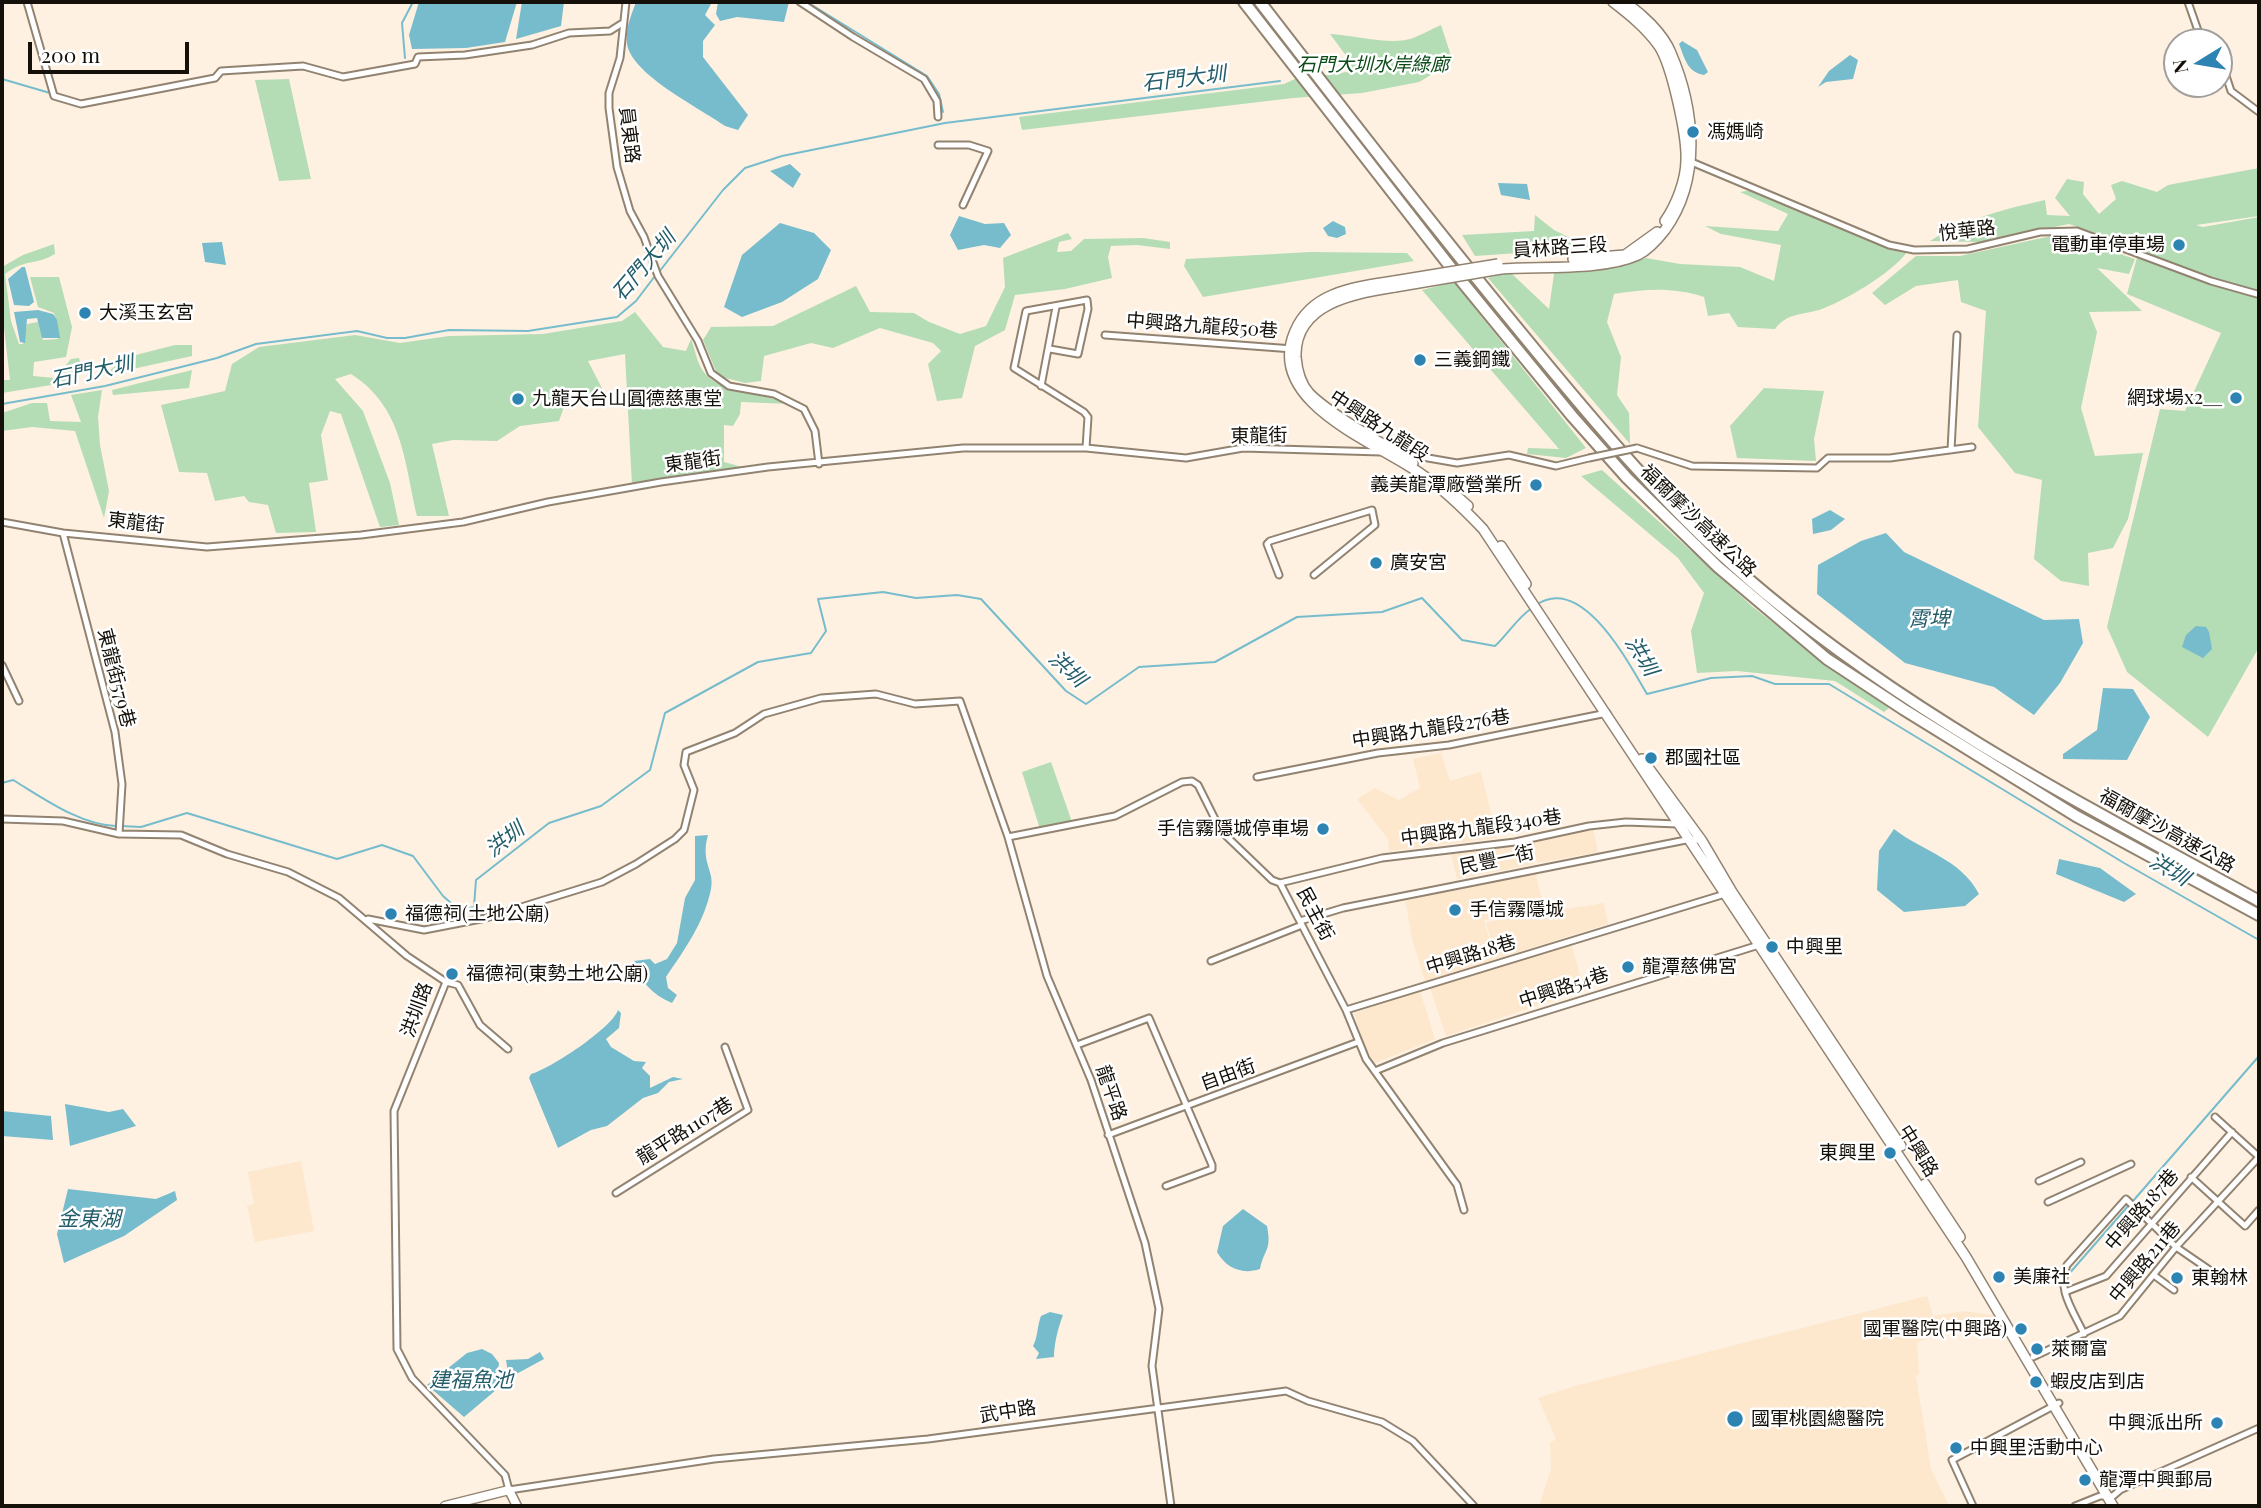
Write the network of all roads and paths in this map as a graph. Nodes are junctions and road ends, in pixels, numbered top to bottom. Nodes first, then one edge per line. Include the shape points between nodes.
1 (27, 2) edge
2 (626, 2) edge
3 (800, 2) edge
4 (1244, 2) edge
5 (1260, 2) edge
6 (1613, 2) edge
7 (1625, 2) edge
8 (2188, 2) edge
9 (621, 24) junction
10 (2197, 28) edge
11 (2233, 93) edge
12 (2259, 112) edge
13 (938, 117) dead end
14 (938, 145) dead end
15 (1689, 161) junction
16 (963, 205) dead end
17 (2257, 294) dead end
18 (1056, 307) junction
19 (1105, 335) dead end
20 (1957, 335) dead end
21 (1050, 349) junction
22 (1293, 349) junction
23 (1041, 386) junction
24 (1972, 447) dead end
25 (1086, 448) junction
26 (1951, 450) junction
27 (1392, 453) junction
28 (819, 464) junction
29 (2, 522) edge
30 (63, 533) junction
31 (1279, 575) dead end
32 (1314, 575) dead end
33 (2, 665) edge
34 (19, 701) dead end
35 (1607, 713) junction
36 (1257, 777) dead end
37 (2, 819) edge
38 (1684, 822) junction
39 (119, 834) junction
40 (1008, 836) junction
41 (1691, 839) junction
42 (1702, 841) junction
43 (1280, 883) junction
44 (1725, 894) junction
45 (2259, 901) edge
46 (2259, 915) edge
47 (365, 918) junction
48 (1301, 923) junction
49 (1762, 944) junction
50 (1211, 961) dead end
51 (446, 982) junction
52 (1346, 1010) junction
53 (1357, 1042) junction
54 (1077, 1045) junction
55 (725, 1047) dead end
56 (508, 1049) dead end
57 (1375, 1071) junction
58 (1189, 1106) junction
59 (2215, 1117) dead end
60 (2232, 1132) junction
61 (1108, 1135) junction
62 (2259, 1157) edge
63 (2081, 1162) dead end
64 (2131, 1164) dead end
65 (2192, 1177) junction
66 (2039, 1181) dead end
67 (1166, 1186) dead end
68 (616, 1193) dead end
69 (2218, 1201) junction
70 (2048, 1202) dead end
71 (1464, 1210) dead end
72 (2259, 1210) edge
73 (2150, 1223) junction
74 (2176, 1247) junction
75 (2211, 1271) dead end
76 (2155, 1276) junction
77 (2174, 1290) dead end
78 (2065, 1292) junction
79 (2084, 1334) junction
80 (2033, 1357) junction
81 (2057, 1405) junction
82 (1158, 1409) junction
83 (2259, 1428) edge
84 (509, 1490) junction
85 (2111, 1499) edge
86 (445, 1506) edge
87 (517, 1506) edge
88 (1171, 1506) edge
89 (1474, 1506) edge
90 (1973, 1506) edge
91 (2075, 1506) edge
92 (2119, 1506) edge

1 - 9 street via 54,94 81,104 203,81 221,71 303,66 343,77 415,64 418,57 532,45 569,33 610,31
2 - 9 street, 員東路
3 - 13 street via 924,79 937,101
4 - 46 highway, 福爾摩沙高速公路 via 1572,416 1680,532 1728,576 1827,659 1903,709 2076,816
5 - 45 highway, 福爾摩沙高速公路 via 1443,238 1590,415 1686,520 1764,593 1909,700 2081,804
6 - 15 main road, 員林路三段 via 1640,23 1660,48
7 - 15 main road, 員林路三段 via 1671,51 1681,80
8 - 10 street
9 - 28 street, 員東路 via 620,58 609,93 611,139 624,194 657,276 716,379 729,386 774,394 810,415
11 - 12 street
14 - 16 street via 970,145 988,151
15 - 17 street, 悅華路 via 1889,245 1914,250 1968,249 2048,231 2077,231
15 - 22 main road, 員林路三段, bridge via 1679,210 1641,253 1600,265 1500,266 1361,289 1315,314 1299,331
18 - 21 street
18 - 21 street via 1087,300 1088,310 1078,354
18 - 23 street via 1026,311 1014,368
19 - 22 street, 中興路九龍段50巷
20 - 26 street
21 - 23 street
22 - 27 main road, 中興路九龍段 via 1308,392
23 - 25 street via 1084,412
24 - 26 street
25 - 27 street, 東龍街 via 1186,458 1244,448
25 - 28 street, 東龍街 via 963,448
26 - 27 street, 東龍街, bridge via 1890,458 1828,458 1817,468 1692,466 1637,448 1556,466 1509,455 1457,463
27 - 35 main road, 中興路九龍段 via 1461,498 1510,558 1532,600
28 - 30 street, 東龍街 via 661,482 463,522 360,535 207,547
29 - 30 street, 東龍街
30 - 39 street, 東龍街579巷 via 115,732 122,784
31 - 32 street via 1267,544 1270,541 1372,510 1375,525
33 - 34 street
35 - 36 street, 中興路九龍段276巷
35 - 38 main road
37 - 39 street, 洪圳路 via 63,821
38 - 41 main road, 中興路
38 - 42 main road, 中興路
38 - 43 street, 中興路九龍段340巷 via 1589,826 1515,842 1382,858
39 - 47 street, 洪圳路 via 181,835 288,872 339,898
40 - 43 street, 民主街 via 1115,816 1192,781 1221,831
40 - 47 street, 龍平路 via 960,701 915,704 876,694 839,695 764,715 735,733 686,752 684,765 694,790 684,830 602,882 486,918 424,930
40 - 54 street, 龍平路 via 1047,976
41 - 42 street, 民豐一街
41 - 44 main road, 中興路
41 - 48 street, 民豐一街 via 1343,908
42 - 49 main road, 中興路
43 - 48 street, 民主街
44 - 49 main road, 中興路
44 - 52 street, 中興路18巷
47 - 51 street, 洪圳路 via 407,956
48 - 50 street, 民豐一街
48 - 52 street, 民主街
49 - 57 street, 中興路54巷 via 1443,1043
49 - 80 main road, 中興路 via 1889,1127
49 - 81 main road, 中興路
51 - 56 street via 458,985 480,1025
51 - 84 street, 洪圳路 via 394,1111 397,1349 412,1378 505,1475
52 - 53 street, 民主街
53 - 57 street, 民主街
53 - 58 street, 自由街
54 - 58 street via 1149,1018
54 - 61 street, 龍平路
55 - 68 street, 龍平路1107巷 via 748,1110
57 - 71 street, 民主街 via 1457,1185
58 - 61 street, 自由街
58 - 67 street via 1212,1169
59 - 60 street
60 - 62 street
60 - 65 street, 中興路187巷
61 - 82 street, 龍平路 via 1156,1290 1159,1309 1153,1366
62 - 69 street, 中興路211巷
63 - 66 street
64 - 70 street
65 - 69 street
65 - 73 street, 中興路187巷
69 - 72 street via 2245,1226
69 - 74 street, 中興路211巷
73 - 74 street
73 - 78 street, 中興路187巷 via 2106,1276
73 - 78 street via 2129,1202 2067,1265 2062,1276
74 - 75 street
74 - 76 street, 中興路211巷
76 - 77 street
76 - 79 street, 中興路211巷 via 2120,1316
78 - 79 street
79 - 80 street, 中興路211巷
80 - 81 main road, 中興路
81 - 85 main road, 中興路
81 - 90 street via 1952,1460
82 - 84 street, 武中路 via 928,1439 714,1459
82 - 88 street, 龍平路
82 - 89 street, 武中路 via 1292,1392 1381,1422 1413,1441
83 - 85 street via 2120,1490
84 - 86 street
84 - 87 street
85 - 91 street via 2100,1496
85 - 92 main road, 中興路

